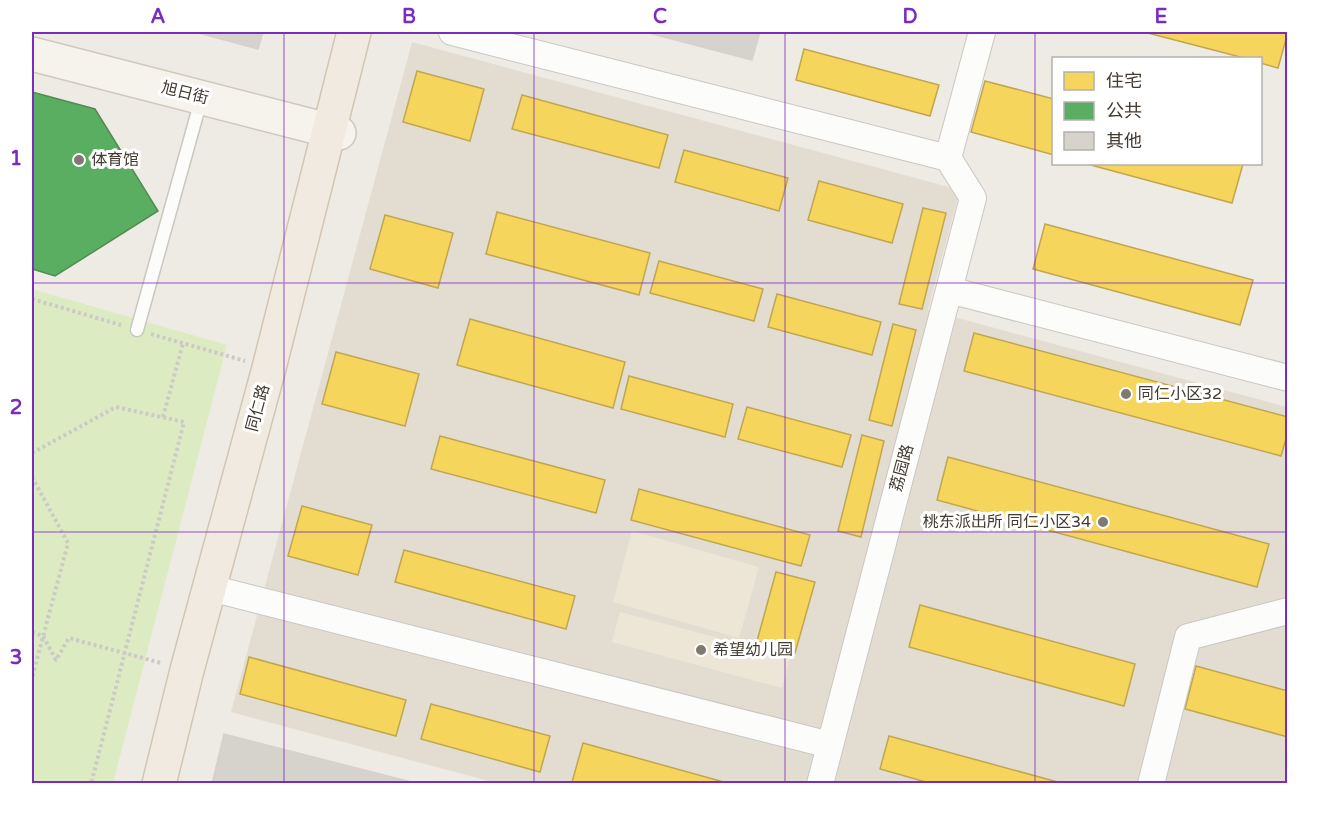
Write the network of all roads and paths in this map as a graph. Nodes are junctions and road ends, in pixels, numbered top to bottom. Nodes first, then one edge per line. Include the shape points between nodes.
1 (354, 32) edge
2 (366, 32) edge
3 (452, 32) edge
4 (982, 32) edge
5 (32, 54) edge
6 (202, 98) junction
7 (334, 132) junction
8 (948, 158) junction
9 (949, 290) junction
10 (137, 330) dead end
11 (183, 343) dead end
12 (1287, 378) edge
13 (163, 417) junction
14 (32, 453) edge
15 (32, 477) edge
16 (218, 589) junction
17 (1287, 611) edge
18 (32, 632) edge
19 (43, 636) junction
20 (124, 653) junction
21 (187, 670) junction
22 (32, 678) edge
23 (830, 745) junction
24 (91, 783) edge
25 (159, 783) edge
26 (179, 783) edge
27 (820, 783) edge
28 (1151, 783) edge

1 - 7 main road, 同仁路
2 - 7 main road, 同仁路
3 - 8 street
4 - 8 street
5 - 6 main road, 旭日街
6 - 7 main road, 旭日街
6 - 10 lane
7 - 16 main road, 同仁路
8 - 9 street, 荔园路 via 973,198
9 - 12 street
9 - 23 street, 荔园路
11 - 13 path
13 - 14 path via 116,406
13 - 20 path via 183,422
15 - 19 path via 68,543
16 - 21 main road, 同仁路
16 - 23 street
16 - 26 main road, 同仁路
17 - 28 street via 1188,637
18 - 19 path
19 - 20 path via 56,660 69,638
19 - 22 path
20 - 21 path
20 - 24 path
21 - 25 main road, 同仁路
23 - 27 street, 荔园路

